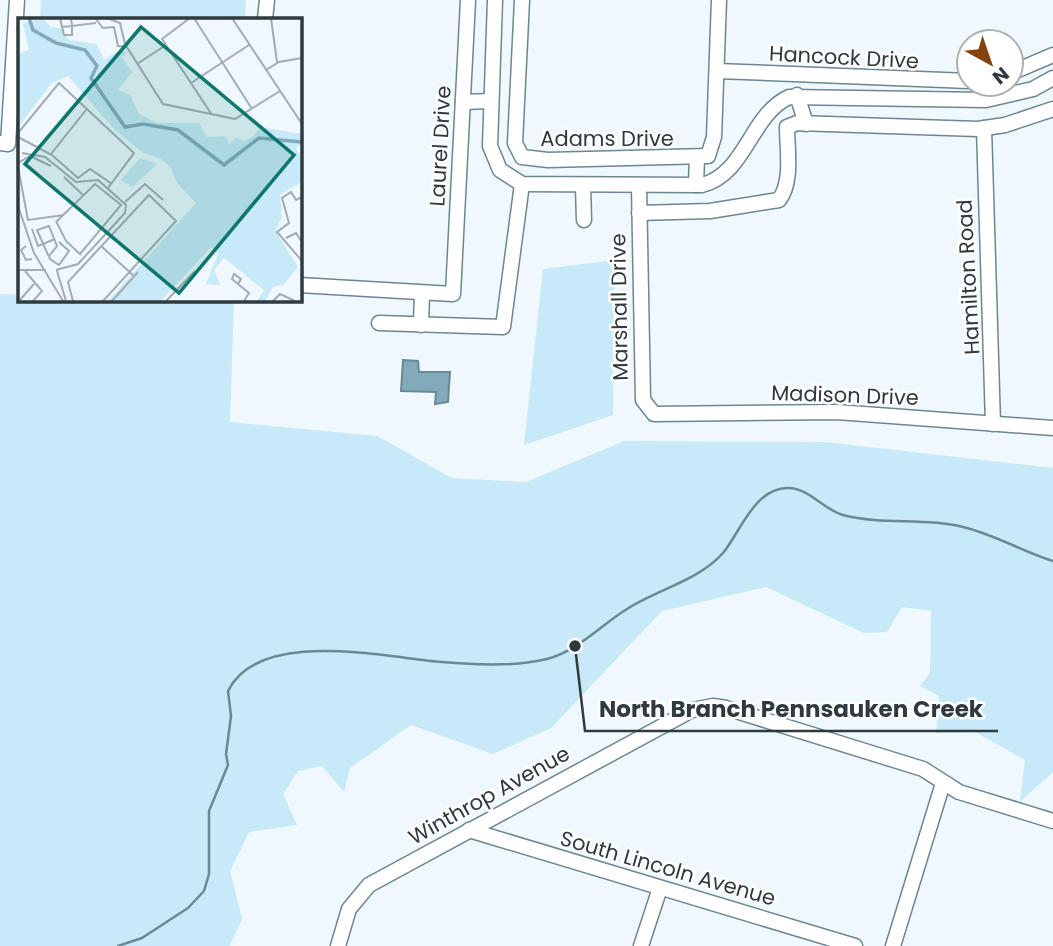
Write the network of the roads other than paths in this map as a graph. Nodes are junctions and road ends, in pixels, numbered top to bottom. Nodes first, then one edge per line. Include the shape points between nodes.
1 (17, 0) edge
2 (267, 0) edge
3 (468, 0) edge
4 (495, 0) edge
5 (522, 0) edge
6 (719, 0) edge
7 (265, 18) edge
8 (1053, 55) edge
9 (1025, 66) edge
10 (717, 71) junction
11 (1053, 78) edge
12 (955, 81) edge
13 (1025, 91) edge
14 (797, 95) junction
15 (996, 98) edge
16 (491, 101) junction
17 (463, 102) junction
18 (5, 104) edge
19 (1053, 109) edge
20 (806, 124) junction
21 (984, 128) junction
22 (4, 144) edge
23 (703, 156) junction
24 (522, 184) junction
25 (696, 185) junction
26 (583, 186) junction
27 (639, 186) junction
28 (639, 213) junction
29 (584, 220) dead end
30 (301, 285) edge
31 (422, 293) junction
32 (379, 323) dead end
33 (421, 325) junction
34 (643, 400) joint
35 (993, 425) junction
36 (1053, 428) edge
37 (943, 783) junction
38 (1049, 816) edge
39 (469, 830) junction
40 (660, 888) junction
41 (338, 946) edge
42 (641, 946) edge
43 (855, 946) edge
44 (893, 946) edge

1 - 18 street
2 - 7 street
3 - 17 street, Laurel Drive
4 - 16 street
5 - 23 street, Adams Drive via 515,143 522,157
6 - 10 street
8 - 9 street
10 - 12 street, Hancock Drive
10 - 23 street via 714,143
11 - 13 street
14 - 15 street via 961,101
14 - 20 street
14 - 25 street via 773,107 725,173
16 - 17 street
16 - 24 street via 492,153 500,170
17 - 31 street, Laurel Drive via 453,294
18 - 22 street
19 - 21 street
20 - 21 street
20 - 28 street via 787,127 787,179 779,201 697,212
21 - 35 street, Hamilton Road
23 - 25 street
24 - 26 street
24 - 33 street via 503,327
25 - 27 street
26 - 27 street
26 - 29 street
27 - 28 street, Marshall Drive
28 - 34 street, Marshall Drive
30 - 31 street
31 - 33 street
32 - 33 street
34 - 35 street, Madison Drive via 654,414 663,415 812,412
35 - 36 street, Madison Drive
37 - 38 street via 959,792
37 - 39 street, Winthrop Avenue via 923,769 713,706 692,710
37 - 44 street
39 - 40 street, South Lincoln Avenue
39 - 41 street, Winthrop Avenue via 360,892 349,909
40 - 42 street
40 - 43 street, South Lincoln Avenue

